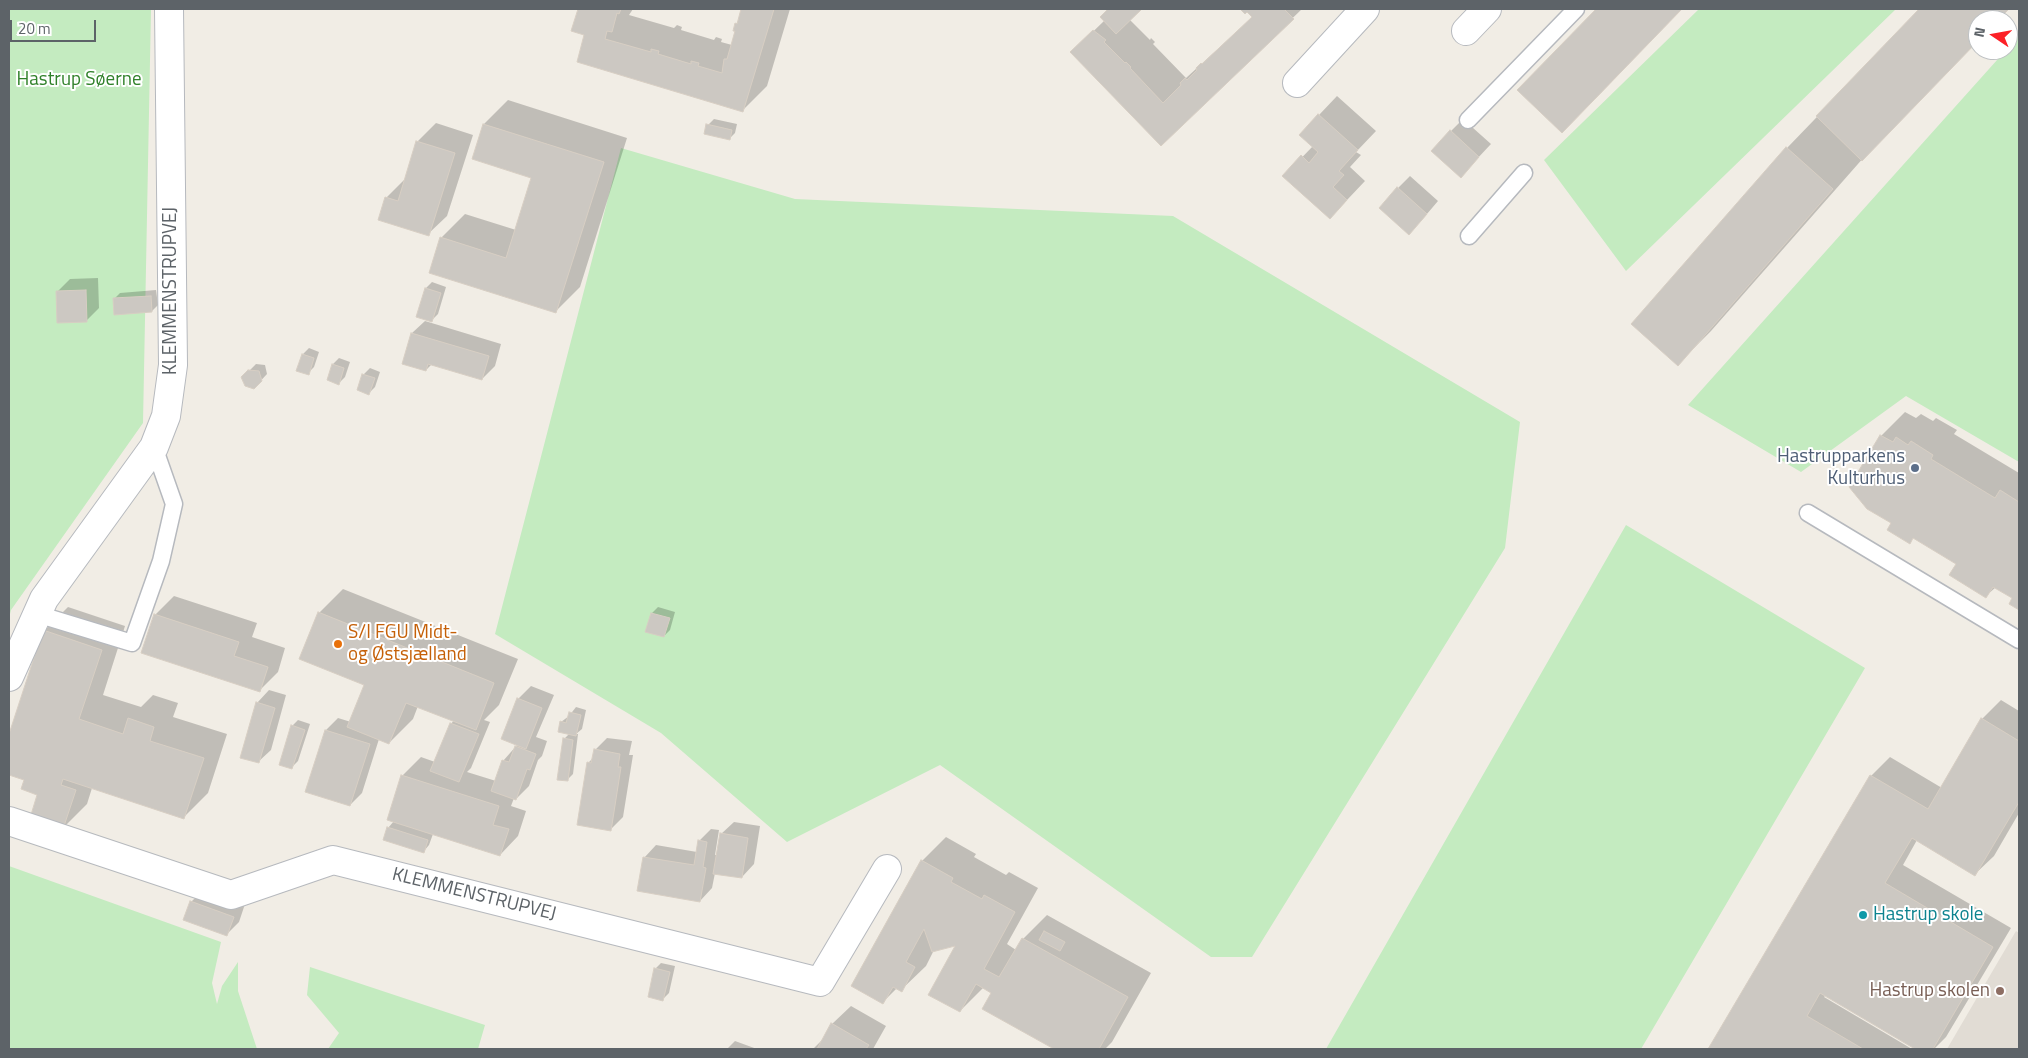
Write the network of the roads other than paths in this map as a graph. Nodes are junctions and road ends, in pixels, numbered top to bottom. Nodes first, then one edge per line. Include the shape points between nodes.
1 (169, 9) edge
2 (1365, 9) edge
3 (1488, 9) edge
4 (1576, 9) edge
5 (1466, 31) dead end
6 (1298, 83) dead end
7 (1468, 120) dead end
8 (1524, 174) dead end
9 (1468, 236) dead end
10 (154, 447) junction
11 (1808, 513) dead end
12 (37, 614) junction
13 (2019, 640) edge
14 (9, 677) edge
15 (9, 821) edge
16 (887, 870) dead end

1 - 10 street, KLEMMENSTRUPVEJ via 173,365 166,416
2 - 6 street
3 - 5 street
4 - 7 lane
8 - 9 lane
10 - 12 street, KLEMMENSTRUPVEJ via 44,599
10 - 12 lane via 174,504 161,561 132,643
11 - 13 lane
12 - 14 street, KLEMMENSTRUPVEJ
15 - 16 street, KLEMMENSTRUPVEJ via 231,895 333,860 820,982

